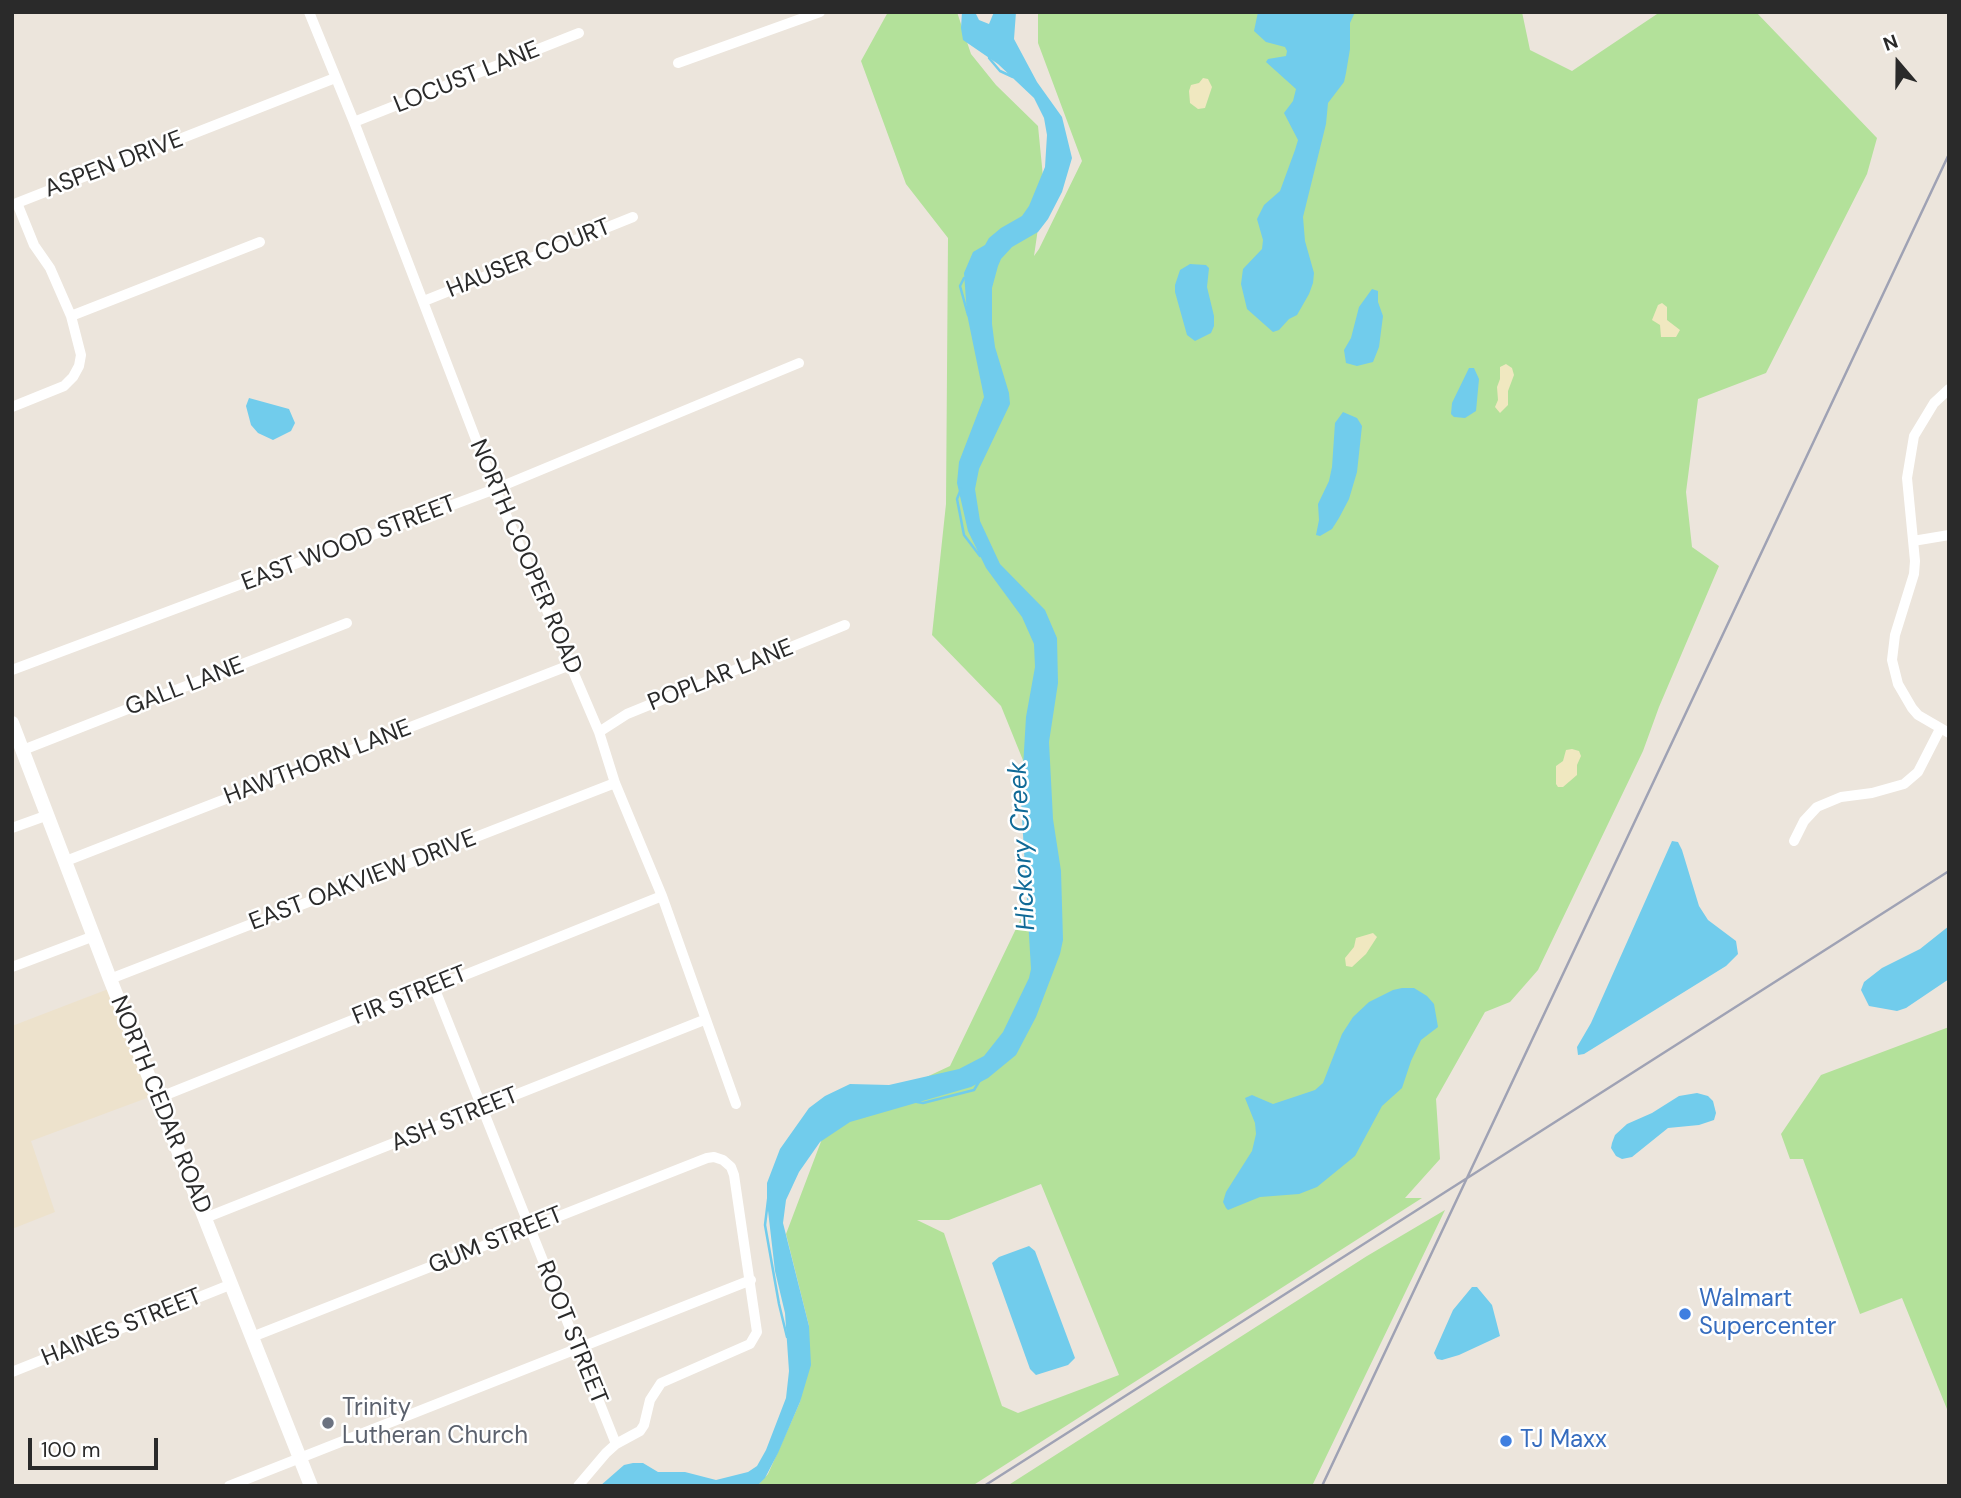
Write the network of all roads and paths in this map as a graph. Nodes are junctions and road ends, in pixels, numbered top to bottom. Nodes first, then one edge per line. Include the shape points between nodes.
1 (309, 12) edge
2 (820, 12) edge
3 (579, 33) dead end
4 (678, 63) dead end
5 (335, 79) junction
6 (354, 122) junction
7 (634, 217) dead end
8 (260, 242) dead end
9 (424, 301) junction
10 (71, 316) junction
11 (799, 363) dead end
12 (1949, 389) edge
13 (12, 407) edge
14 (495, 489) junction
15 (1949, 535) edge
16 (1913, 541) junction
17 (347, 623) dead end
18 (845, 625) dead end
19 (570, 665) junction
20 (12, 670) edge
21 (12, 723) edge
22 (1945, 731) edge
23 (599, 732) junction
24 (23, 750) junction
25 (615, 783) junction
26 (48, 815) junction
27 (12, 828) edge
28 (1794, 841) dead end
29 (66, 861) junction
30 (662, 896) junction
31 (94, 936) junction
32 (12, 967) edge
33 (110, 979) junction
34 (434, 987) junction
35 (705, 1020) junction
36 (158, 1098) junction
37 (736, 1104) dead end
38 (481, 1109) junction
39 (205, 1218) junction
40 (529, 1228) junction
41 (751, 1280) junction
42 (232, 1284) junction
43 (252, 1338) junction
44 (578, 1348) junction
45 (12, 1372) edge
46 (616, 1444) junction
47 (299, 1457) junction
48 (229, 1486) edge
49 (311, 1486) edge
50 (578, 1486) edge

1 - 5 street, NORTH COOPER ROAD
2 - 4 street
3 - 6 street, LOCUST LANE
5 - 6 street, NORTH COOPER ROAD
5 - 10 street, ASPEN DRIVE via 17,203
6 - 9 street, NORTH COOPER ROAD
7 - 9 street, HAUSER COURT
8 - 10 street
9 - 14 street, NORTH COOPER ROAD
10 - 13 street, ASPEN DRIVE via 82,355 73,377 64,386
11 - 14 street, EAST WOOD STREET
12 - 16 street via 1913,436 1907,478
14 - 19 street, NORTH COOPER ROAD
14 - 20 street, EAST WOOD STREET
15 - 16 street
16 - 22 street via 1913,583 1895,635 1893,668 1912,708
17 - 24 street, GALL LANE
18 - 23 street, POPLAR LANE via 627,714
19 - 23 street, NORTH COOPER ROAD
19 - 29 street, HAWTHORN LANE
21 - 24 street, NORTH CEDAR ROAD
22 - 28 street via 1918,772 1903,784 1817,807
23 - 25 street, NORTH COOPER ROAD
24 - 26 street, NORTH CEDAR ROAD
25 - 30 street, NORTH COOPER ROAD
25 - 33 street, EAST OAKVIEW DRIVE
26 - 27 street
26 - 29 street, NORTH CEDAR ROAD
29 - 31 street, NORTH CEDAR ROAD
30 - 34 street, FIR STREET
30 - 35 street, NORTH COOPER ROAD
31 - 32 street
31 - 33 street, NORTH CEDAR ROAD
33 - 36 street, NORTH CEDAR ROAD
34 - 36 street, FIR STREET
34 - 38 street, ROOT STREET
35 - 37 street, NORTH COOPER ROAD
35 - 38 street, ASH STREET
36 - 39 street, NORTH CEDAR ROAD
38 - 39 street, ASH STREET
38 - 40 street, ROOT STREET
39 - 42 street, NORTH CEDAR ROAD
40 - 41 street, GUM STREET via 714,1157 723,1160 734,1175
40 - 43 street, GUM STREET
40 - 44 street, ROOT STREET
41 - 44 street
41 - 46 street via 757,1332 750,1344 661,1383 640,1431
42 - 43 street, NORTH CEDAR ROAD
42 - 45 street, HAINES STREET
43 - 47 street, NORTH CEDAR ROAD
44 - 46 street, ROOT STREET
44 - 47 street
46 - 50 street
47 - 48 street
47 - 49 street, NORTH CEDAR ROAD

